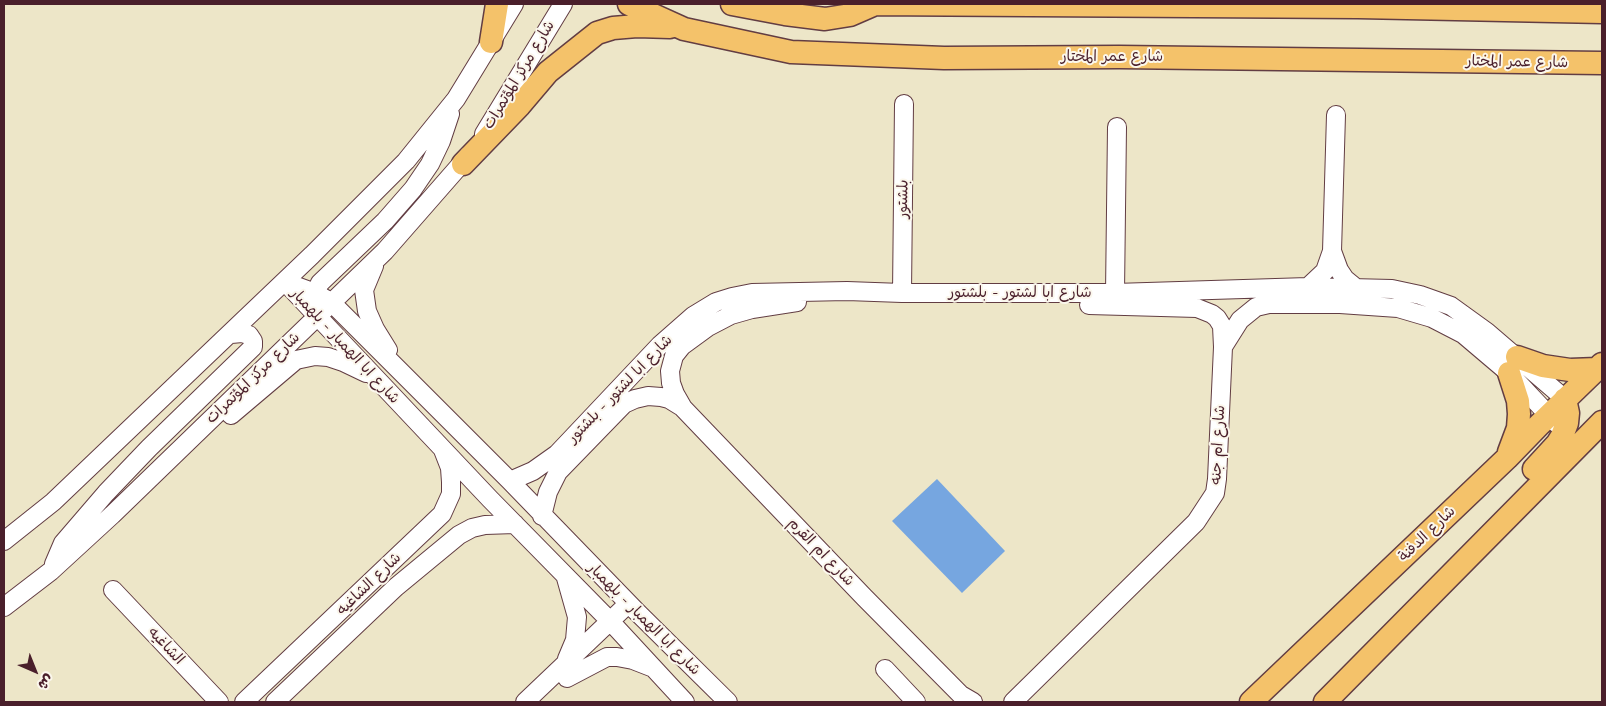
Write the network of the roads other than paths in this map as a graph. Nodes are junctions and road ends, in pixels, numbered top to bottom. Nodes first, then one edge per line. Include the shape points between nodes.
1 (497, 4) edge
2 (514, 4) edge
3 (563, 4) edge
4 (629, 4) edge
5 (732, 4) edge
6 (870, 4) edge
7 (1361, 6) edge
8 (1428, 7) edge
9 (1602, 12) edge
10 (684, 29) junction
11 (491, 42) junction
12 (1602, 63) edge
13 (456, 99) junction
14 (904, 104) dead end
15 (1336, 115) dead end
16 (1117, 126) dead end
17 (463, 164) junction
18 (385, 251) junction
19 (1332, 251) junction
20 (285, 282) junction
21 (1308, 287) junction
22 (1356, 288) junction
23 (847, 291) junction
24 (1011, 292) junction
25 (314, 293) junction
26 (902, 293) junction
27 (1115, 293) junction
28 (331, 302) junction
29 (317, 316) junction
30 (231, 334) junction
31 (1223, 347) junction
32 (393, 364) junction
33 (1513, 365) junction
34 (1600, 367) edge
35 (375, 378) junction
36 (1565, 399) junction
37 (683, 408) junction
38 (1557, 422) junction
39 (1597, 428) edge
40 (442, 447) junction
41 (1507, 458) junction
42 (149, 480) junction
43 (510, 481) junction
44 (542, 516) junction
45 (515, 524) junction
46 (4, 541) edge
47 (50, 571) junction
48 (566, 577) junction
49 (113, 590) dead end
50 (4, 607) edge
51 (632, 608) junction
52 (614, 625) junction
53 (654, 668) junction
54 (885, 669) dead end
55 (564, 673) junction
56 (1342, 685) junction
57 (967, 700) edge
58 (219, 702) edge
59 (244, 702) edge
60 (275, 702) edge
61 (525, 702) edge
62 (542, 702) edge
63 (685, 702) edge
64 (728, 702) edge
65 (916, 702) edge
66 (1010, 702) edge
67 (1252, 702) edge
68 (1324, 702) edge

1 - 11 main road
2 - 11 street
3 - 17 street, شارع مركز المؤتمرات
4 - 10 main road, شارع عمر المختار
5 - 6 main road via 825,19 850,15
6 - 7 main road
7 - 8 main road
8 - 9 main road
10 - 12 main road, شارع عمر المختار via 791,52 852,55
10 - 17 main road via 637,26 597,33 548,72
11 - 13 street
13 - 20 street via 406,161
13 - 25 street via 441,141 414,189 320,283
14 - 26 street, بلشتور
15 - 19 street
16 - 27 street
17 - 18 street, شارع مركز المؤتمرات
18 - 28 street, شارع مركز المؤتمرات
18 - 32 street via 374,266 364,290 367,311
19 - 21 street via 1325,271
19 - 22 street via 1339,270
20 - 25 street, شارع ابا الهمبار - بلهمبار
20 - 29 street, شارع ابا الهمبار - بلهمبار
20 - 30 street
21 - 22 street, شارع ابا لشتور - بلشتور
21 - 27 street, شارع ابا لشتور - بلشتور
22 - 33 street, شارع ابا لشتور - بلشتور via 1420,295 1451,306
23 - 26 street, شارع ابا لشتور - بلشتور
23 - 37 street, شارع ام القرم via 829,298 752,309 708,327 674,356 671,383
23 - 43 street, شارع ابا لشتور - بلشتور via 752,293 716,302 693,316 660,344 557,454 533,471
24 - 26 street, شارع ابا لشتور - بلشتور
24 - 27 street, شارع ابا لشتور - بلشتور
24 - 31 street, شارع ام جنه via 1053,303 1197,308 1217,318 1222,326
25 - 28 street, شارع ابا الهمبار - بلهمبار
25 - 29 street
28 - 29 street, شارع مركز المؤتمرات
28 - 32 street, شارع ابا الهمبار - بلهمبار
29 - 35 street, شارع ابا الهمبار - بلهمبار
29 - 42 street, شارع مركز المؤتمرات
30 - 46 street via 53,502
30 - 47 street via 249,335 253,347 106,493 63,543
31 - 33 street, شارع ابا لشتور - بلشتور via 1240,320 1256,307 1269,304 1376,306 1420,313
31 - 66 street, شارع ام جنه via 1217,479 1215,493 1208,506 1196,522
32 - 43 street, شارع ابا الهمبار - بلهمبار
33 - 34 main road via 1570,370
33 - 36 street, شارع ابا لشتور - بلشتور
33 - 38 street, شارع ابا لشتور - بلشتور
33 - 41 main road via 1519,414 1518,428
34 - 36 main road, شارع الدفنة
35 - 40 street, شارع ابا الهمبار - بلهمبار
35 - 42 street via 328,358 315,356 296,360 178,465
36 - 38 main road, شارع الدفنة
37 - 44 street, شارع ام القرم via 669,399 648,396 624,404 558,472 548,492
37 - 57 street, شارع ام القرم
38 - 39 street via 1572,432
38 - 41 main road, شارع الدفنة
38 - 56 main road via 1558,444 1365,646 1346,672
39 - 56 main road
40 - 45 street, شارع ابا الهمبار - بلهمبار
40 - 59 street, شارع الشاغيه via 450,468 451,482 451,494 442,514
41 - 67 main road, شارع الدفنة
42 - 47 street, شارع مركز المؤتمرات
43 - 44 street, شارع ابا الهمبار - بلهمبار
44 - 51 street, شارع ابا الهمبار - بلهمبار
45 - 48 street, شارع ابا الهمبار - بلهمبار
45 - 60 street, شارع الشاغيه via 485,525 459,535 396,588
47 - 50 street, شارع مركز المؤتمرات
48 - 52 street, شارع ابا الهمبار - بلهمبار
48 - 55 street via 577,629
49 - 58 street, الشاغيه
51 - 52 street
51 - 64 street, شارع ابا الهمبار - بلهمبار
52 - 53 street, شارع ابا الهمبار - بلهمبار
52 - 55 street
53 - 55 street via 633,660 607,657
53 - 63 street, شارع ابا الهمبار - بلهمبار
54 - 65 street
55 - 61 street
55 - 62 street
56 - 68 main road

